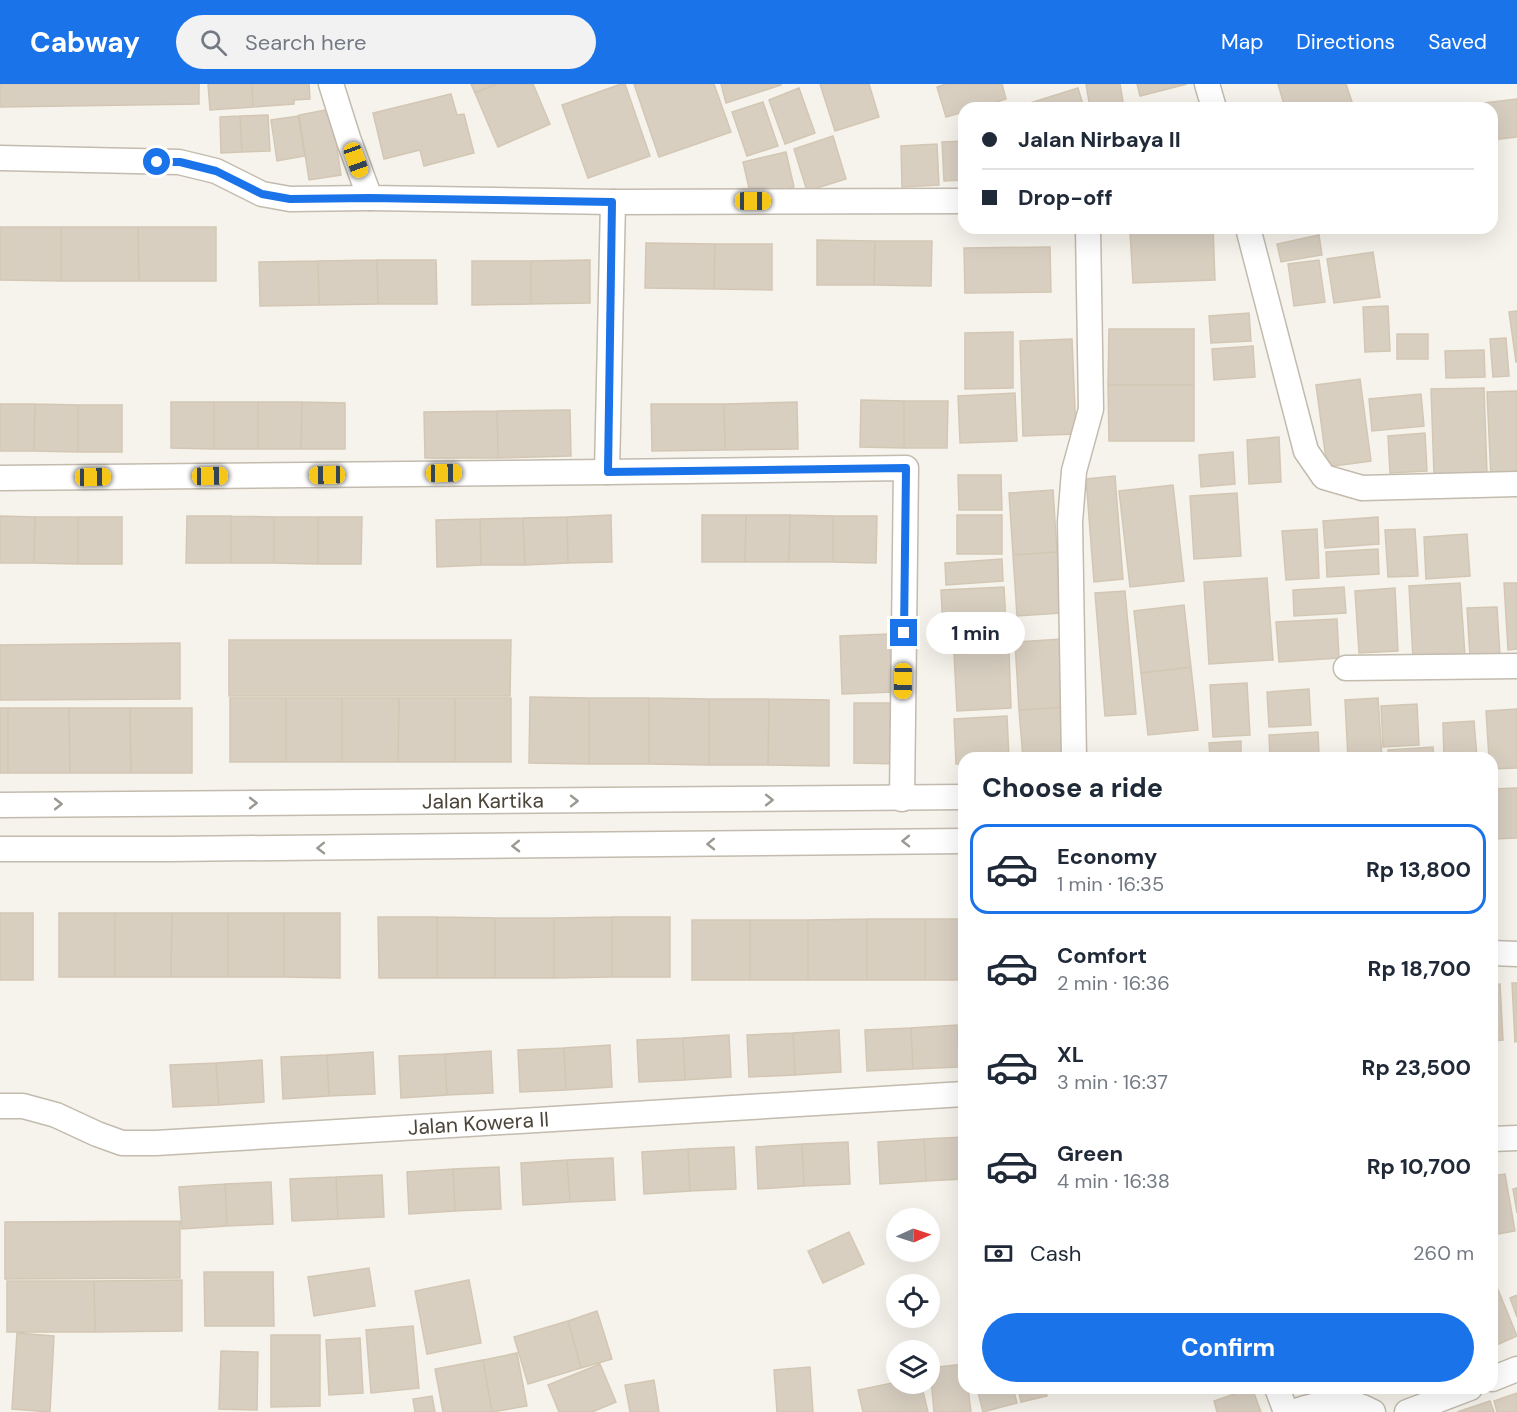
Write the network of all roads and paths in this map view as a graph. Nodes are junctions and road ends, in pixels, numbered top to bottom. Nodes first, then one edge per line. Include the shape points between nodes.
1 (331, 84) edge
2 (1207, 84) edge
3 (1212, 102) edge
4 (0, 158) edge
5 (370, 198) junction
6 (958, 201) edge
7 (612, 202) junction
8 (1088, 234) edge
9 (1250, 234) edge
10 (608, 472) junction
11 (0, 478) edge
12 (1517, 484) edge
13 (1517, 666) edge
14 (1346, 668) dead end
15 (1074, 752) edge
16 (958, 797) edge
17 (902, 799) junction
18 (0, 805) edge
19 (958, 841) edge
20 (0, 849) edge
21 (1498, 953) edge
22 (1517, 954) edge
23 (958, 1094) edge
24 (0, 1106) edge
25 (1517, 1138) edge
26 (1498, 1140) edge
27 (1517, 1369) edge
28 (1498, 1377) edge
29 (1279, 1394) edge
30 (1454, 1394) edge
31 (1286, 1412) edge
32 (1292, 1412) edge
33 (1373, 1412) edge
34 (1407, 1412) edge

1 - 5 street
2 - 3 street
4 - 5 street via 180,162 216,171 262,194 290,199
5 - 7 street
6 - 7 street
7 - 10 street
8 - 15 street via 1091,409 1074,471 1070,522
9 - 12 street via 1306,450 1324,477 1362,488
10 - 11 street
10 - 17 street via 906,468
13 - 14 street
16 - 17 street, Jalan Kartika
18 -> 17 street, Jalan Kartika
19 -> 20 street, Jalan Kartika
21 - 22 street
23 - 24 street, Jalan Kowera II via 145,1143 122,1143 56,1115 23,1106
25 - 26 street
27 - 28 street
29 - 31 street
30 - 34 street
32 - 33 street via 1340,1402 1355,1403

